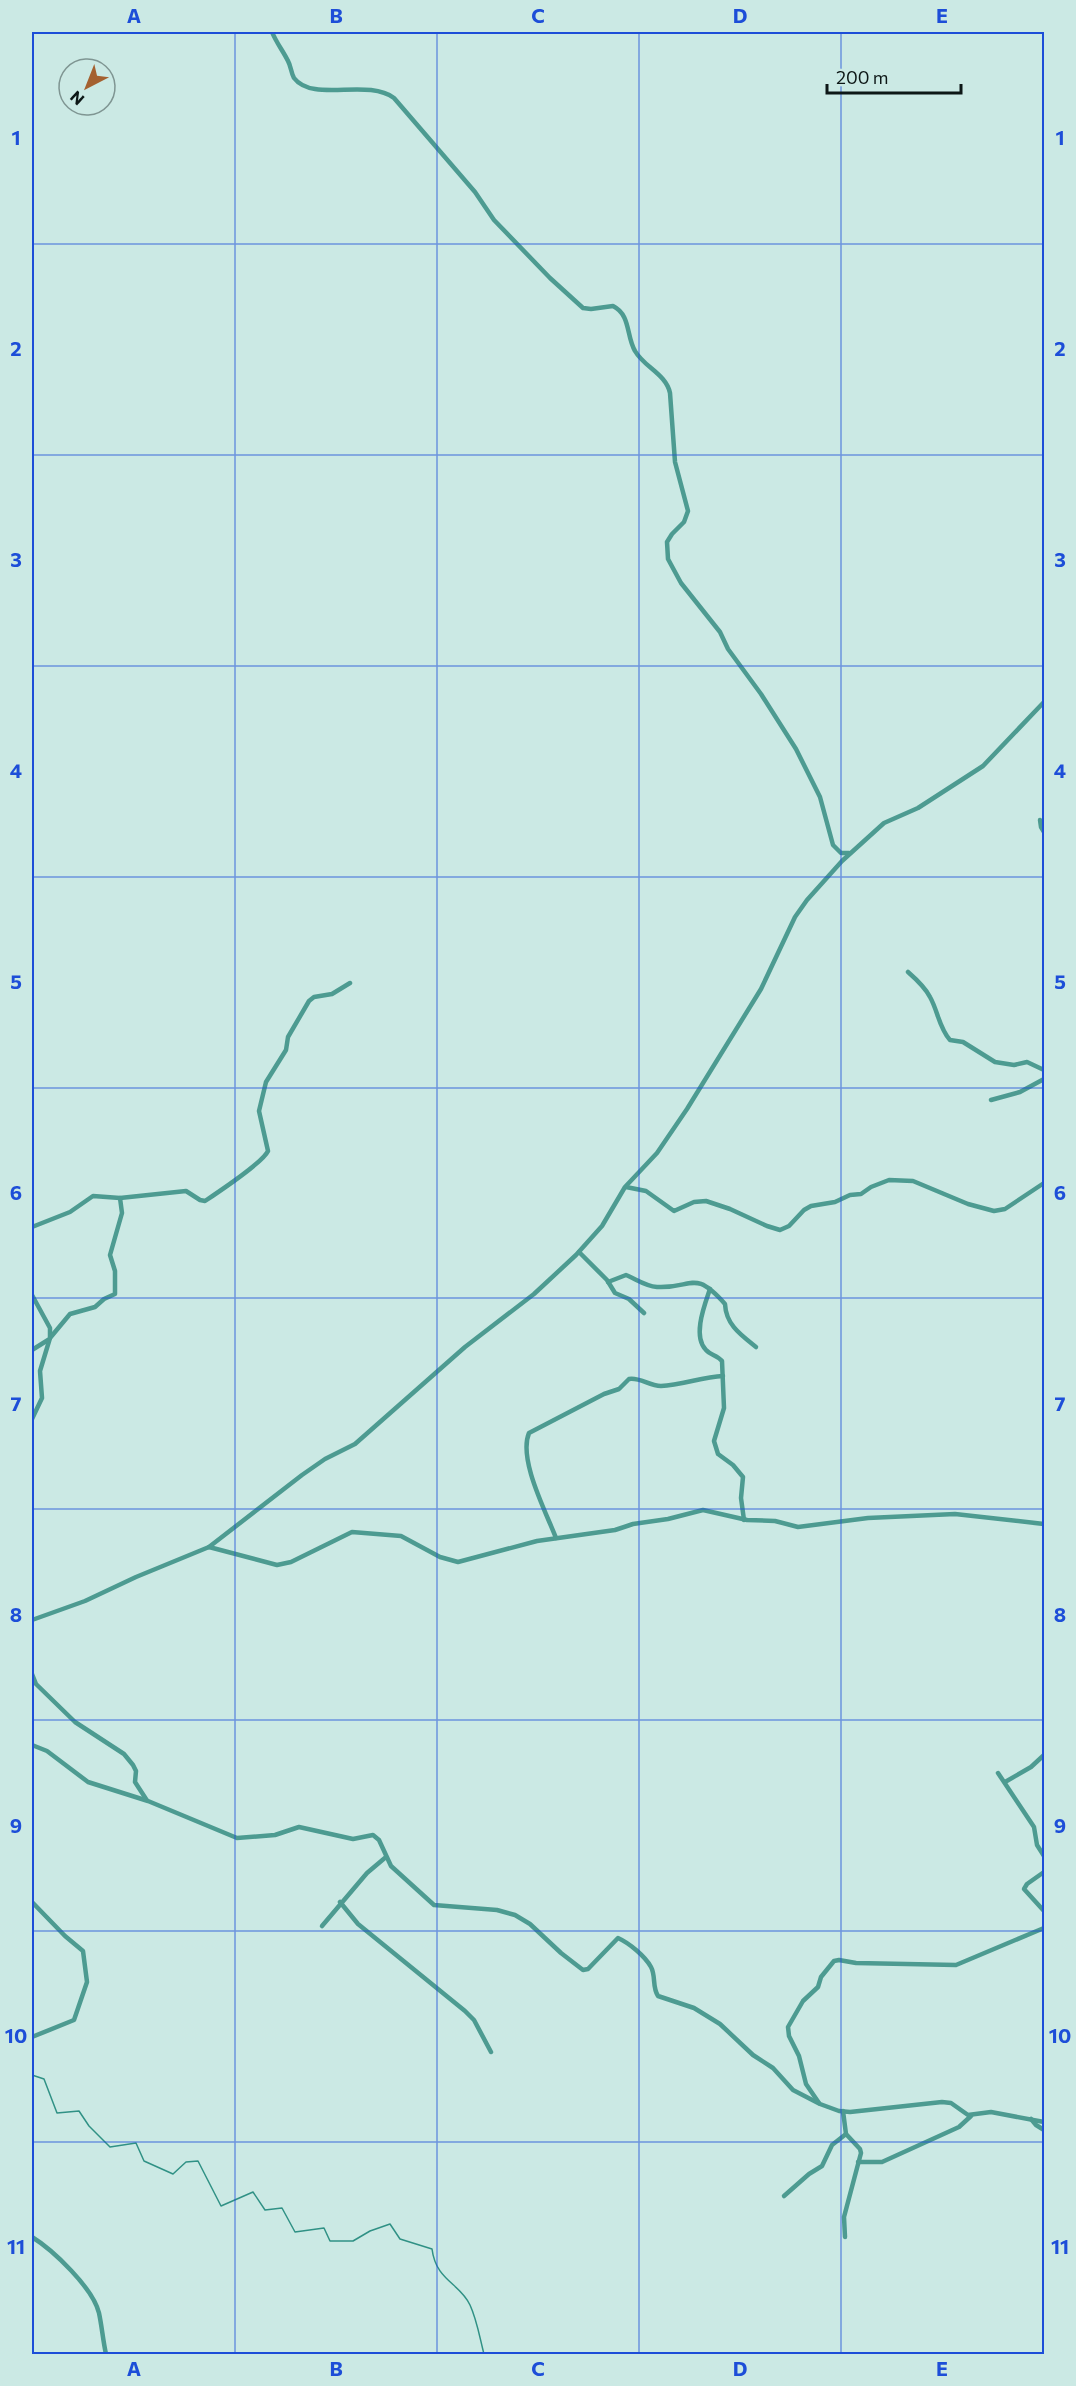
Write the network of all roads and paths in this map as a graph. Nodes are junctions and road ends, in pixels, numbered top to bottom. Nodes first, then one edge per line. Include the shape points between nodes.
1 (272, 32) edge
2 (1044, 702) edge
3 (1040, 820) dead end
4 (1044, 832) edge
5 (852, 852) junction
6 (908, 972) dead end
7 (350, 983) dead end
8 (1044, 1070) edge
9 (1044, 1079) edge
10 (991, 1100) dead end
11 (1044, 1183) edge
12 (625, 1187) junction
13 (120, 1198) junction
14 (32, 1227) edge
15 (579, 1252) junction
16 (608, 1282) junction
17 (710, 1289) junction
18 (32, 1295) edge
19 (644, 1313) dead end
20 (50, 1338) junction
21 (756, 1347) dead end
22 (32, 1350) edge
23 (723, 1376) junction
24 (32, 1419) edge
25 (744, 1520) junction
26 (1044, 1524) edge
27 (556, 1538) junction
28 (209, 1547) junction
29 (32, 1620) edge
30 (32, 1674) edge
31 (32, 1745) edge
32 (1044, 1755) edge
33 (998, 1773) dead end
34 (1005, 1782) junction
35 (148, 1801) junction
36 (1044, 1856) edge
37 (386, 1857) junction
38 (1044, 1872) edge
39 (32, 1902) edge
40 (340, 1902) junction
41 (1044, 1911) edge
42 (322, 1926) dead end
43 (1044, 1928) edge
44 (32, 2037) edge
45 (491, 2052) dead end
46 (820, 2104) junction
47 (843, 2112) junction
48 (972, 2116) junction
49 (1031, 2119) junction
50 (1044, 2122) edge
51 (1044, 2130) edge
52 (846, 2134) junction
53 (858, 2162) junction
54 (784, 2196) dead end
55 (32, 2237) edge
56 (845, 2237) dead end
57 (106, 2355) edge

1 - 5 street via 293,77 301,84 322,89 376,90 394,98 475,192 494,220 575,302 586,309 610,306 621,311 634,350 667,383 670,393 674,458 688,511 667,542 671,565 796,749 820,797 833,845 841,853
2 - 5 street via 983,766 918,808 884,823
3 - 4 street
5 - 12 street via 801,909 728,1045 657,1153
6 - 8 street via 931,998 937,1019 950,1040 963,1042 995,1062 1027,1062
7 - 13 street via 309,1001 266,1082 259,1111 267,1148 265,1157 205,1201 186,1191
9 - 10 street via 1020,1092
11 - 12 street via 994,1212 914,1181 889,1180 861,1194 811,1206 780,1230 706,1201 674,1210 642,1189
12 - 15 street via 609,1217
13 - 14 street via 90,1197 70,1212
13 - 20 street via 122,1213 110,1255 115,1294 95,1307 70,1314
15 - 16 street
15 - 28 street via 359,1440 302,1475
16 - 17 street via 626,1275 652,1286 693,1281
16 - 19 street via 615,1293 629,1299
17 - 21 street via 724,1304 733,1327
17 - 23 street via 701,1338 706,1351 722,1360
18 - 20 street via 49,1326
20 - 22 street
20 - 24 street via 40,1371 42,1398
23 - 25 street via 724,1408 714,1441 718,1454 742,1477
23 - 27 street via 660,1386 629,1379 619,1389 529,1433 529,1465
25 - 26 street via 798,1527 868,1518 960,1514
25 - 27 street via 702,1510 615,1530
27 - 28 street via 458,1562 401,1536 360,1531 277,1565
28 - 29 street via 86,1601
30 - 35 street via 36,1684 75,1722 124,1754 133,1764 138,1788
31 - 35 street via 47,1751 88,1782
32 - 34 street
33 - 34 street
34 - 36 street via 1035,1829 1037,1845
35 - 37 street via 237,1838 275,1835 299,1827 353,1839 373,1835
37 - 40 street
37 - 46 street via 434,1905 497,1910 515,1916 530,1924 583,1970 620,1939 650,1966 658,1996 680,2002 720,2024 773,2068 787,2086
38 - 41 street via 1024,1889
39 - 44 street via 83,1951 87,1982 74,2020
40 - 42 street
40 - 45 street via 358,1924 465,2011
43 - 46 street via 956,1965 834,1961 788,2027 806,2084
46 - 47 street
47 - 48 street via 942,2102
47 - 52 street
48 - 49 street via 991,2112
48 - 53 street via 959,2127 882,2162
49 - 50 street
49 - 51 street
52 - 53 street via 860,2149
52 - 54 street via 832,2145 822,2166
53 - 56 street via 843,2221
55 - 57 street via 45,2245 90,2297 98,2313

